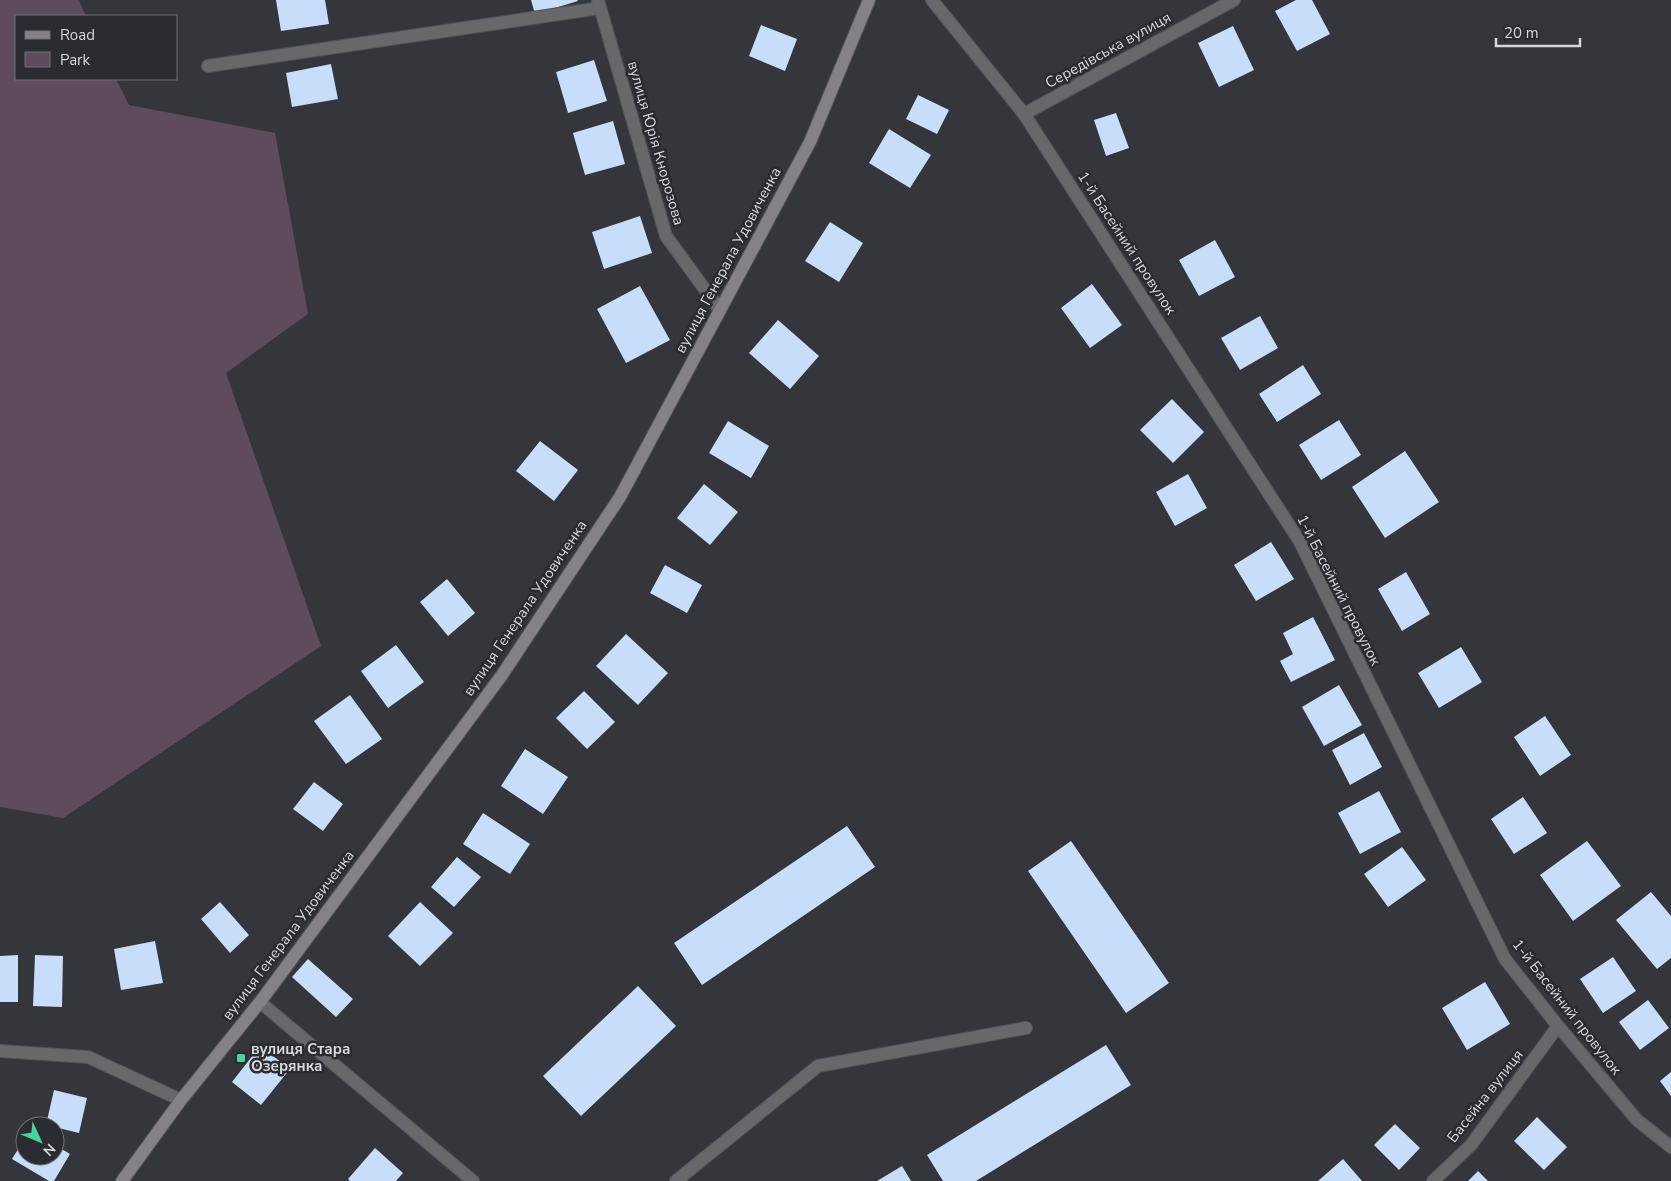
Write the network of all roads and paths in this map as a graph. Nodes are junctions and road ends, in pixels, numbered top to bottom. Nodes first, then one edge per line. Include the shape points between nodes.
1 (869, 0) edge
2 (932, 0) edge
3 (1234, 0) edge
4 (599, 4) edge
5 (208, 66) dead end
6 (1024, 114) junction
7 (720, 310) junction
8 (260, 1002) junction
9 (1558, 1026) junction
10 (1026, 1028) dead end
11 (0, 1051) edge
12 (181, 1100) junction
13 (1671, 1147) edge
14 (122, 1181) edge
15 (473, 1181) edge
16 (676, 1181) edge
17 (1433, 1181) edge

1 - 7 main road, вулиця Генерала Удовиченка via 810,142
2 - 6 street, 1-й Басейний провулок
3 - 6 street, Середівська вулиця
4 - 5 street
4 - 7 street, вулиця Юрія Кнорозова via 666,236
6 - 9 street, 1-й Басейний провулок via 1300,542 1505,959
7 - 8 main road, вулиця Генерала Удовиченка via 620,497 508,667
8 - 12 main road, вулиця Генерала Удовиченка
8 - 15 street
9 - 13 street, 1-й Басейний провулок via 1637,1120
9 - 17 street, Басейна вулиця via 1471,1145
10 - 16 street via 818,1066
11 - 12 street via 88,1057
12 - 14 main road, вулиця Генерала Удовиченка

